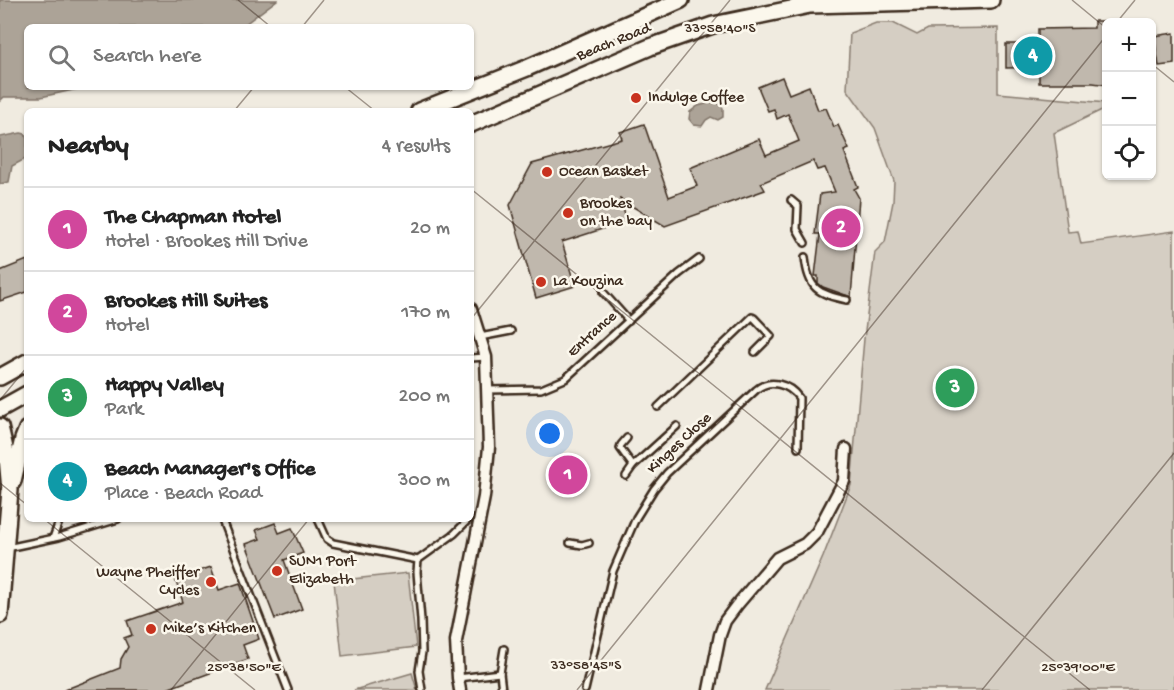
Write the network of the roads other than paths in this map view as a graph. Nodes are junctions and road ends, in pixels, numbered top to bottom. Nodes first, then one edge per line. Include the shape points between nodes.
1 (681, 0) edge
2 (991, 0) edge
3 (474, 89) edge
4 (472, 90) edge
5 (427, 108) edge
6 (474, 123) edge
7 (791, 200) dead end
8 (806, 243) dead end
9 (805, 257) dead end
10 (699, 259) dead end
11 (603, 292) dead end
12 (848, 300) dead end
13 (474, 318) edge
14 (629, 321) junction
15 (511, 331) dead end
16 (480, 337) junction
17 (755, 352) dead end
18 (486, 357) junction
19 (474, 358) edge
20 (24, 365) edge
21 (0, 377) edge
22 (488, 390) junction
23 (24, 396) edge
24 (658, 407) dead end
25 (0, 409) edge
26 (677, 426) dead end
27 (0, 427) edge
28 (24, 436) edge
29 (627, 438) dead end
30 (798, 448) dead end
31 (846, 449) dead end
32 (633, 466) junction
33 (626, 476) dead end
34 (10, 490) junction
35 (474, 514) edge
36 (59, 522) edge
37 (108, 522) edge
38 (319, 522) edge
39 (468, 522) edge
40 (472, 522) edge
41 (223, 523) dead end
42 (53, 538) junction
43 (570, 543) dead end
44 (589, 543) dead end
45 (3, 549) edge
46 (418, 560) junction
47 (0, 615) edge
48 (504, 649) dead end
49 (500, 672) junction
50 (458, 678) junction
51 (288, 690) edge
52 (422, 690) edge
53 (460, 690) edge
54 (502, 690) edge
55 (585, 690) edge
56 (709, 690) edge

1 - 3 main road, Beach Road
2 - 6 main road, Beach Road via 810,5 713,25 650,47
4 - 5 main road, Beach Road
7 - 8 lane via 798,206 797,229
9 - 12 lane via 816,289 826,296
10 - 14 lane, Entrance
11 - 14 lane
13 - 16 street
14 - 22 lane, Entrance via 565,379 549,387
15 - 16 lane
16 - 18 street
17 - 24 lane via 771,336 752,317
18 - 19 lane
18 - 22 street
20 - 21 main road
22 - 35 street via 489,447
23 - 25 main road
26 - 32 lane
27 - 34 main road
28 - 34 main road
29 - 32 lane via 620,448
30 - 55 lane, Kinges Close via 799,398 786,387 766,383 660,481 636,518 613,571
31 - 56 street via 844,481 817,532 769,565 725,621
32 - 33 lane
34 - 45 main road
36 - 42 lane
37 - 42 lane
38 - 46 lane via 333,543
39 - 46 lane
40 - 50 street via 456,641
41 - 51 lane
42 - 45 lane
43 - 44 lane
45 - 47 main road
46 - 52 lane
48 - 49 lane
49 - 50 lane
49 - 54 lane
50 - 53 street

